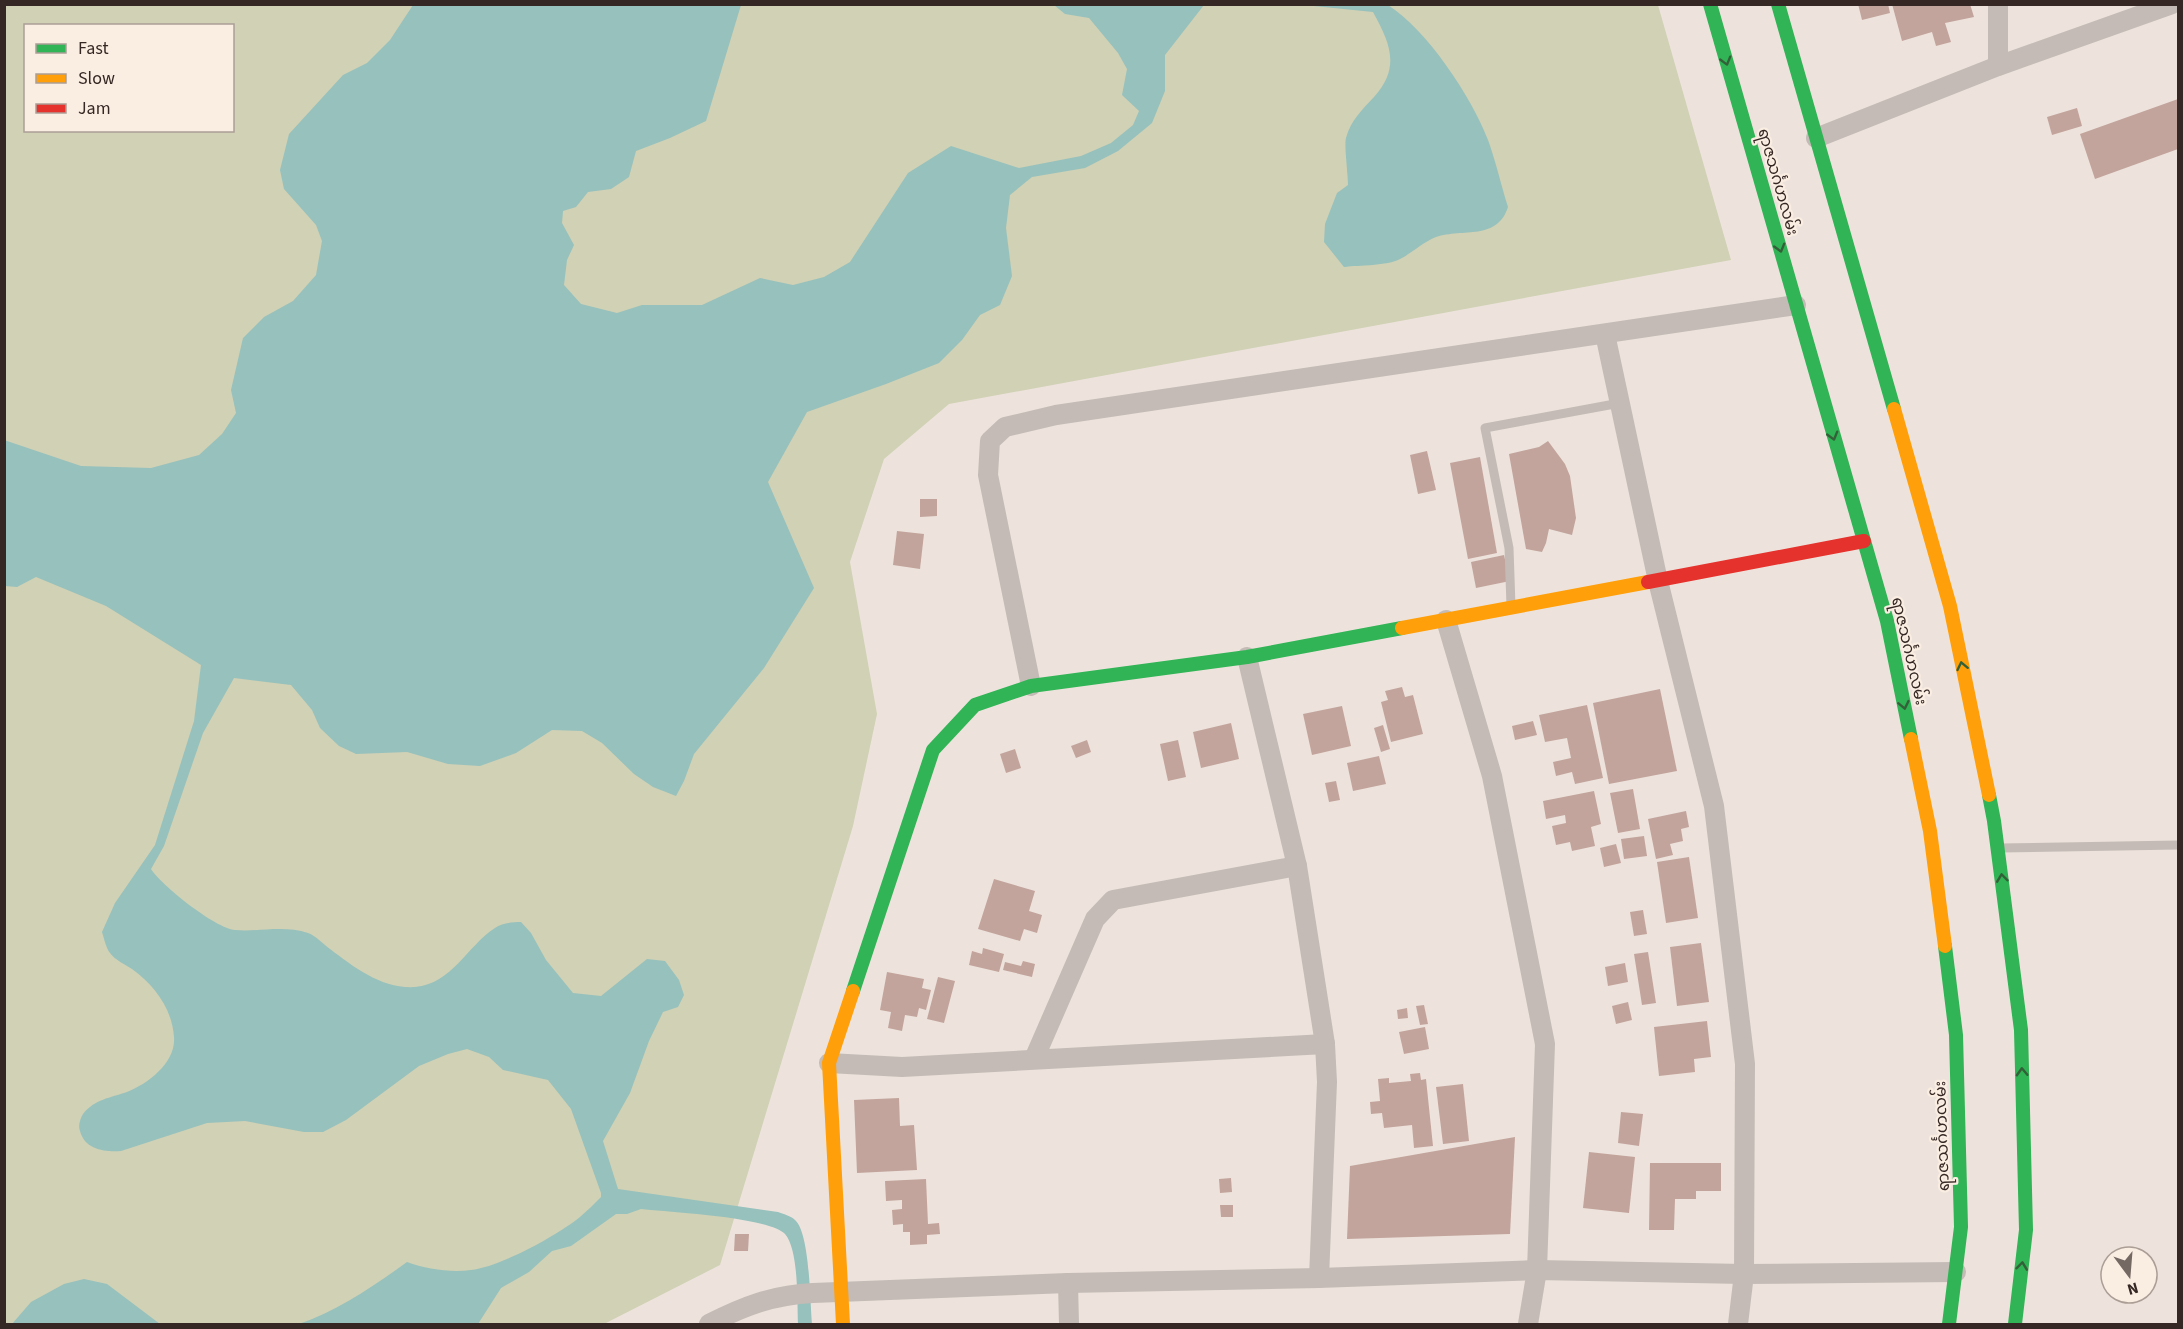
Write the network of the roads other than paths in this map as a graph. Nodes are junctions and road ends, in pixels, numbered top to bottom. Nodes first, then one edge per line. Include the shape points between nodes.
1 (1710, 4) edge
2 (1778, 4) edge
3 (1998, 4) edge
4 (2172, 4) edge
5 (1998, 66) junction
6 (1816, 138) junction
7 (1796, 305) junction
8 (1605, 334) junction
9 (1620, 403) junction
10 (1864, 541) junction
11 (1659, 581) junction
12 (1511, 608) junction
13 (1446, 620) junction
14 (1247, 657) junction
15 (1031, 686) junction
16 (2178, 844) edge
17 (1998, 848) junction
18 (1297, 866) junction
19 (1325, 1044) junction
20 (1034, 1059) junction
21 (829, 1063) junction
22 (1537, 1270) junction
23 (1956, 1272) junction
24 (1744, 1274) junction
25 (1319, 1278) junction
26 (1068, 1283) junction
27 (840, 1293) junction
28 (709, 1324) edge
29 (843, 1324) edge
30 (1069, 1324) edge
31 (1528, 1324) edge
32 (1738, 1324) edge
33 (1949, 1324) edge
34 (2015, 1324) edge

1 -> 7 main road, ရာဇသင်္ဂဟလမ်း
2 - 6 main road
3 - 5 street
4 - 5 street
5 - 6 street
17 -> 6 main road via 1950,606
7 - 8 street
7 -> 10 main road, ရာဇသင်္ဂဟလမ်း
8 - 9 street
8 - 15 street via 1056,415 1005,427 990,441 988,475
9 - 11 street
9 - 12 lane via 1485,428 1509,548
10 - 11 main road
10 -> 23 main road, ရာဇသင်္ဂဟလမ်း via 1887,621 1930,831 1954,1023 1961,1227
11 - 12 main road
11 - 24 street via 1714,806 1745,1064
12 - 13 main road
13 - 14 main road
13 - 22 street via 1492,776 1545,1044
14 - 15 main road
14 - 18 street
15 - 21 main road via 975,705 933,750
16 - 17 lane
34 -> 17 main road via 2026,1230 2021,1029
18 - 19 street
18 - 20 street via 1113,900 1095,919
19 - 20 street
19 - 25 street
20 - 21 street via 902,1067
21 - 27 main road
22 - 24 street
22 - 25 street
22 - 31 street
23 - 24 street
23 - 33 main road, ရာဇသင်္ဂဟလမ်း
24 - 32 street
25 - 26 street
26 - 27 street
26 - 30 street
27 - 28 street via 791,1294 744,1307
27 - 29 main road

